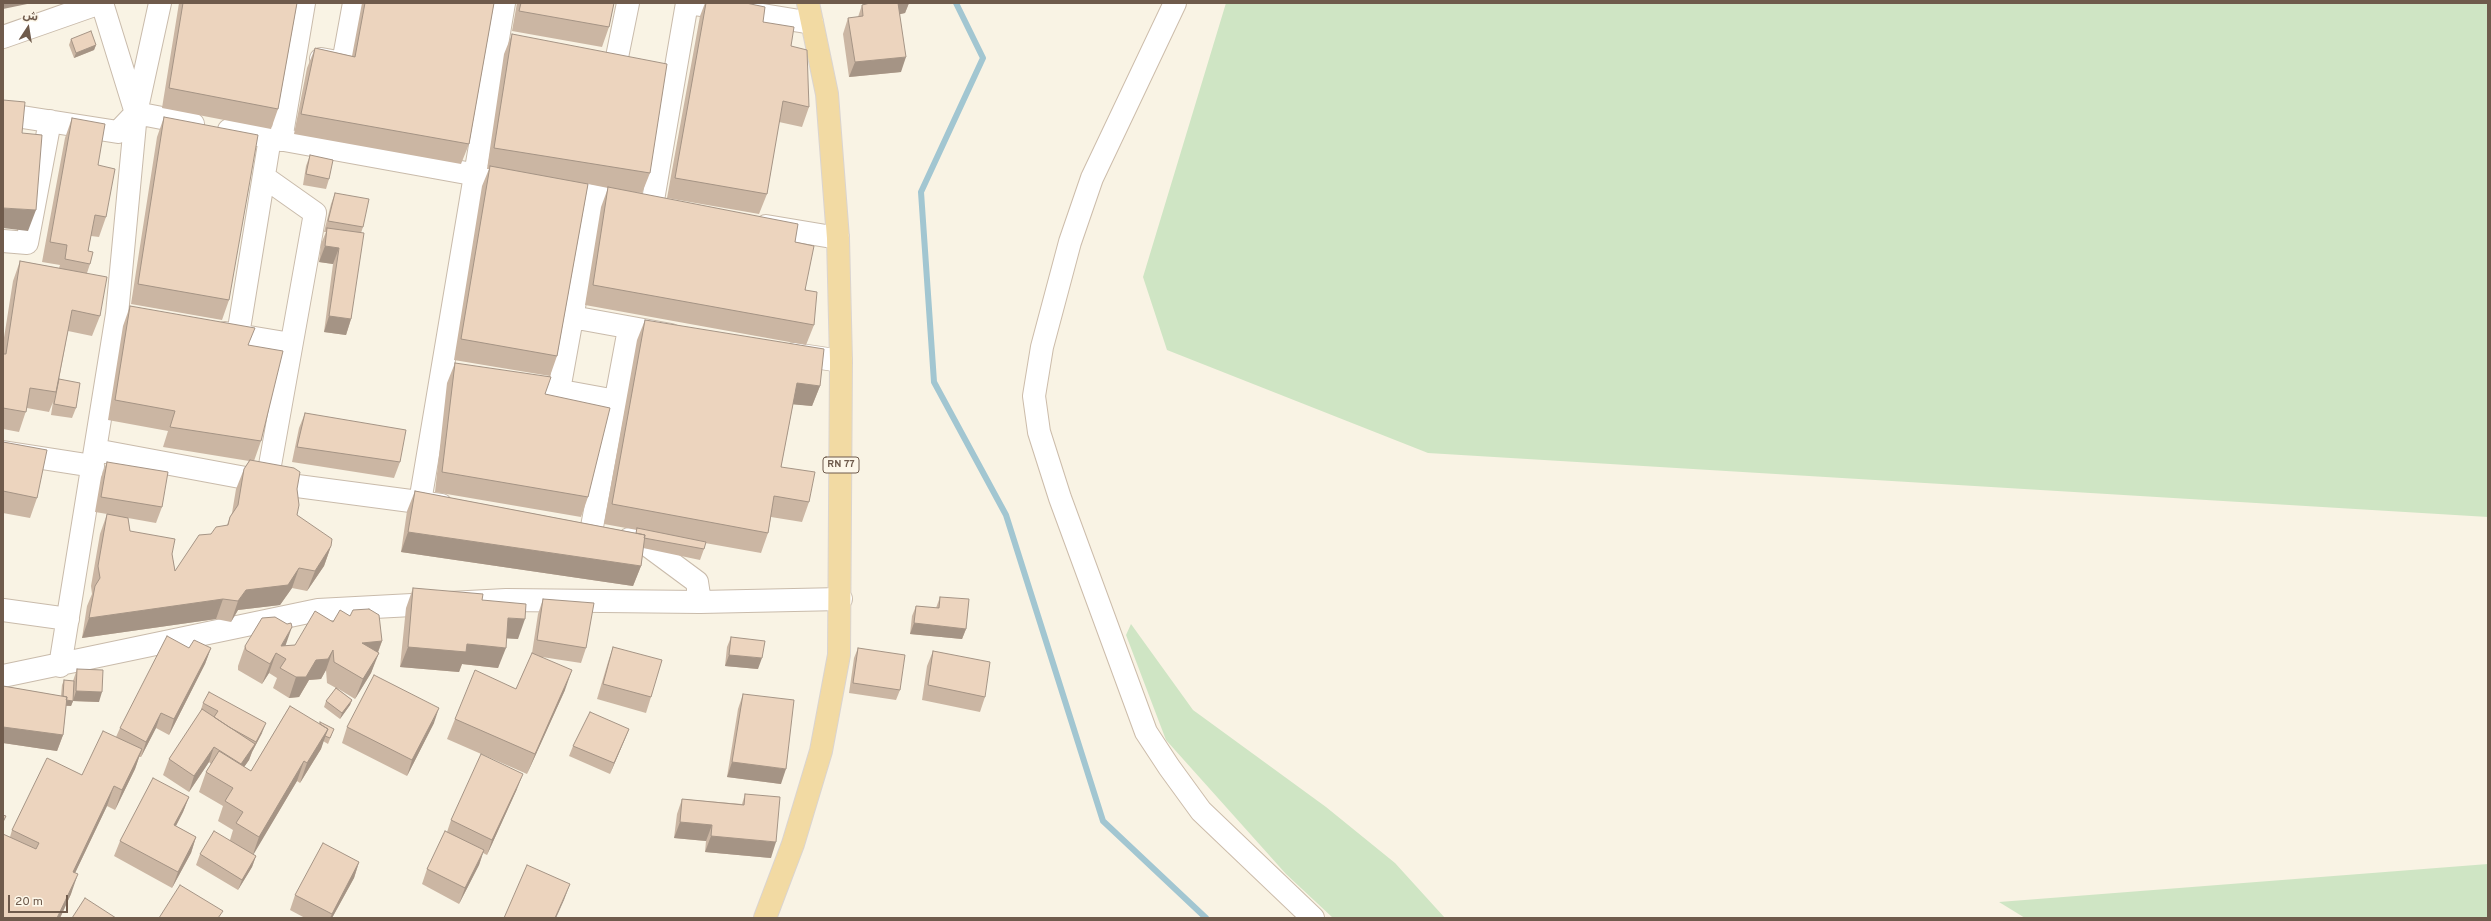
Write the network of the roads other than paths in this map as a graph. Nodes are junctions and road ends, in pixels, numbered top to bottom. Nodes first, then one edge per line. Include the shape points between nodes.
1 (101, 3) edge
2 (160, 3) edge
3 (304, 3) edge
4 (354, 3) edge
5 (504, 3) edge
6 (628, 3) edge
7 (688, 3) edge
8 (1175, 3) edge
9 (810, 13) edge
10 (3, 37) edge
11 (498, 39) junction
12 (520, 44) edge
13 (295, 55) junction
14 (594, 58) edge
15 (616, 62) junction
16 (674, 73) junction
17 (136, 113) junction
18 (3, 114) edge
19 (50, 121) junction
20 (276, 139) junction
21 (474, 174) junction
22 (264, 177) junction
23 (594, 196) junction
24 (652, 206) junction
25 (676, 210) edge
26 (745, 222) edge
27 (838, 238) junction
28 (3, 241) edge
29 (117, 314) junction
30 (572, 317) junction
31 (140, 318) edge
32 (629, 329) junction
33 (208, 330) edge
34 (238, 335) junction
35 (692, 338) edge
36 (291, 344) junction
37 (770, 350) edge
38 (841, 361) junction
39 (442, 368) junction
40 (465, 372) edge
41 (528, 384) edge
42 (559, 390) junction
43 (616, 401) junction
44 (3, 452) edge
45 (94, 458) junction
46 (267, 482) junction
47 (420, 502) junction
48 (459, 508) edge
49 (568, 528) edge
50 (591, 532) junction
51 (841, 599) junction
52 (700, 602) junction
53 (3, 610) edge
54 (68, 619) junction
55 (60, 666) junction
56 (3, 676) edge
57 (765, 918) edge
58 (1313, 918) edge

1 - 10 street
1 - 17 street
2 - 17 street
3 - 13 street
4 - 13 street via 343,63
5 - 11 street
6 - 15 street
7 - 9 street
7 - 16 street
8 - 58 street via 1092,178 1070,242 1042,347 1034,396 1038,432 1146,732 1201,812
9 - 27 main road, RN 77 via 827,94
11 - 12 street
11 - 21 street
13 - 20 street
14 - 15 street
15 - 16 street
16 - 24 street
17 - 19 street via 118,132
17 - 20 street
17 - 29 street
18 - 19 street
19 - 28 street via 27,243
20 - 21 street
20 - 22 street
21 - 23 street
21 - 39 street
22 - 34 street
22 - 36 street via 315,213
23 - 24 street
23 - 30 street
24 - 25 street
26 - 27 street
27 - 38 main road, RN 77
29 - 31 street
29 - 45 street
30 - 32 street
30 - 42 street
32 - 35 street
32 - 43 street
33 - 34 street
34 - 36 street
36 - 46 street
37 - 38 street
38 - 51 main road, RN 77
39 - 40 street
39 - 47 street
41 - 42 street
42 - 43 street
43 - 50 street
44 - 45 street
45 - 46 street
45 - 54 street
46 - 47 street
47 - 48 street
49 - 50 street
50 - 52 street via 643,542 696,582
51 - 52 street
51 - 57 main road, RN 77 via 839,655 821,751 793,844
52 - 55 street via 506,600 318,610
53 - 54 street
54 - 55 street
55 - 56 street

